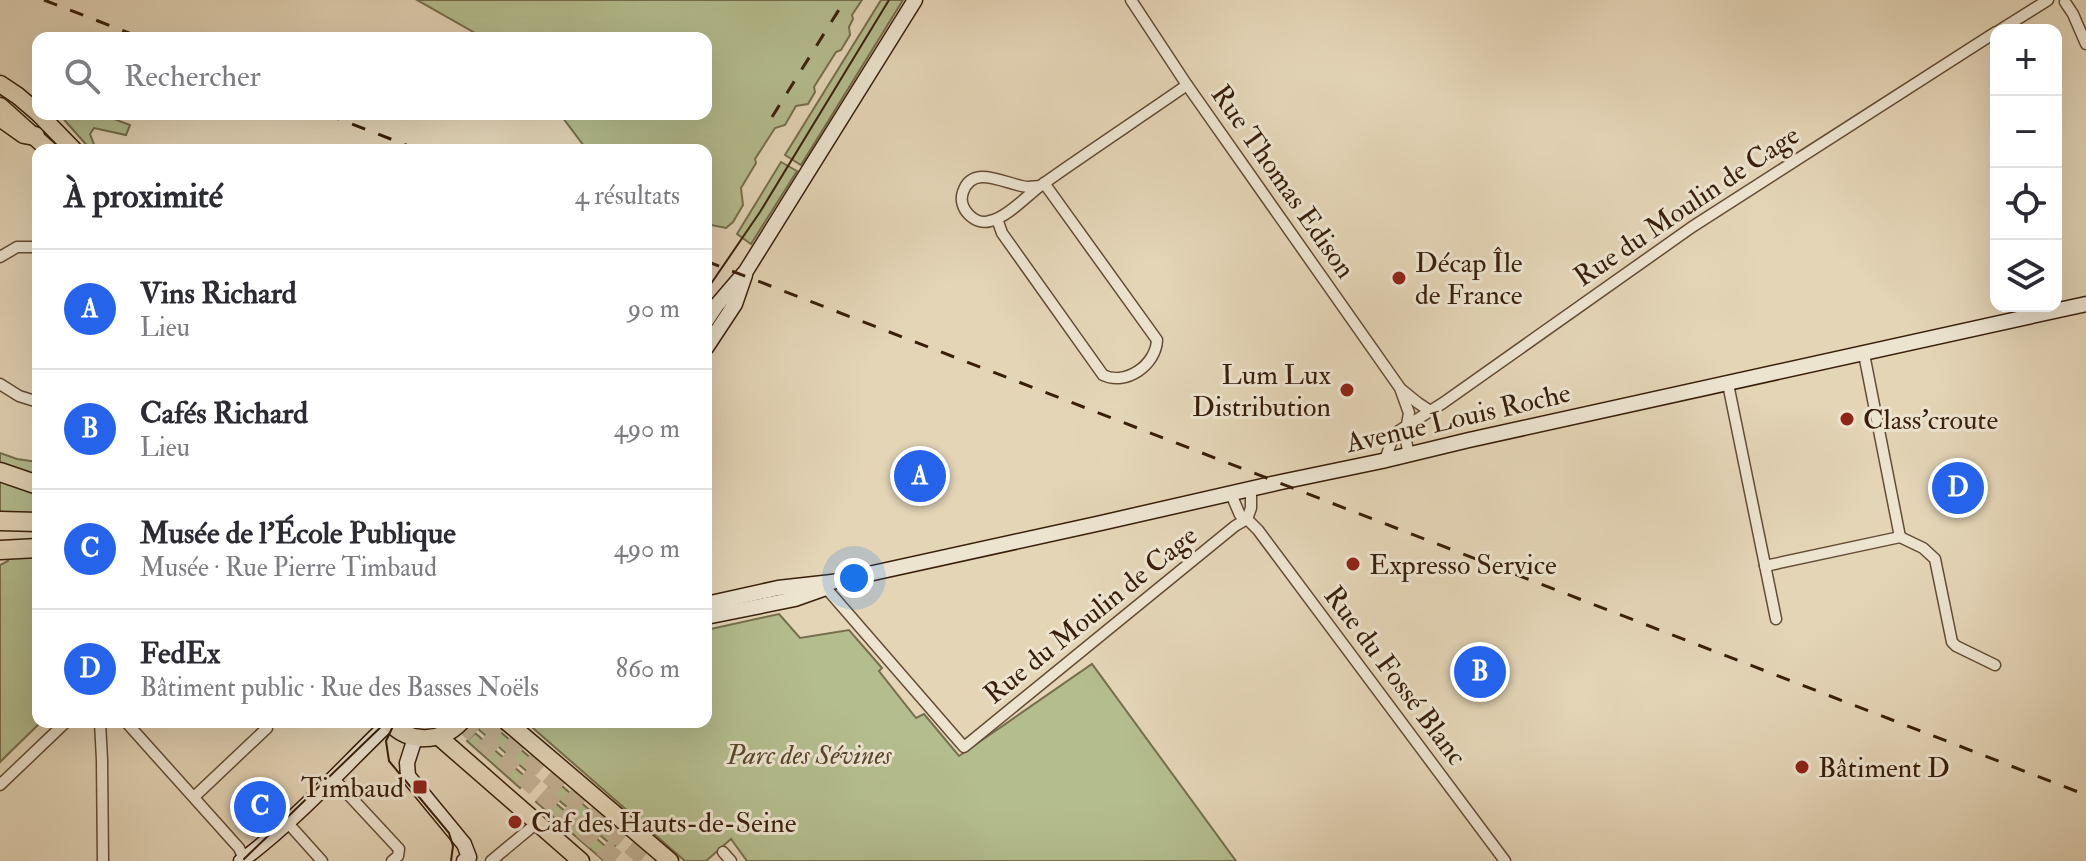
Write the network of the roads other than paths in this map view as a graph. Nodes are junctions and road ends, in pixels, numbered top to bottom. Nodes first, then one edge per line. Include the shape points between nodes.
1 (915, 0) edge
2 (1131, 0) edge
3 (2050, 0) edge
4 (2066, 1) edge
5 (2010, 24) edge
6 (1990, 36) edge
7 (2086, 44) edge
8 (0, 84) edge
9 (1187, 85) junction
10 (0, 106) edge
11 (32, 109) edge
12 (0, 117) edge
13 (44, 120) edge
14 (35, 136) junction
15 (43, 144) edge
16 (68, 144) edge
17 (1042, 185) junction
18 (997, 219) junction
19 (32, 247) edge
20 (0, 257) edge
21 (730, 300) junction
22 (2086, 304) edge
23 (712, 316) edge
24 (712, 336) edge
25 (1864, 354) junction
26 (0, 384) edge
27 (1728, 384) junction
28 (1400, 388) junction
29 (32, 400) edge
30 (1430, 411) junction
31 (1407, 426) junction
32 (1409, 455) junction
33 (1385, 460) junction
34 (0, 472) edge
35 (32, 483) edge
36 (1251, 490) junction
37 (1231, 494) junction
38 (1247, 519) junction
39 (0, 521) edge
40 (32, 522) edge
41 (1900, 537) junction
42 (32, 538) edge
43 (0, 540) edge
44 (32, 548) edge
45 (0, 550) edge
46 (1765, 566) junction
47 (840, 580) junction
48 (826, 588) junction
49 (712, 603) edge
50 (712, 616) edge
51 (1776, 619) dead end
52 (1995, 665) dead end
53 (60, 728) edge
54 (102, 728) edge
55 (131, 728) edge
56 (267, 728) edge
57 (383, 728) edge
58 (396, 728) edge
59 (456, 728) edge
60 (514, 728) edge
61 (439, 737) junction
62 (415, 738) junction
63 (333, 778) junction
64 (0, 785) edge
65 (194, 797) junction
66 (287, 822) junction
67 (538, 822) junction
68 (723, 852) dead end
69 (243, 860) edge
70 (469, 860) edge
71 (103, 861) edge
72 (322, 861) edge
73 (392, 861) edge
74 (491, 861) edge
75 (581, 861) edge
76 (670, 861) edge
77 (731, 861) edge
78 (1505, 861) edge

1 - 21 main road
2 - 9 street, Rue Thomas Edison
3 - 4 street
3 - 5 street, Rue du Moulin de Cage
4 - 7 street
6 - 30 street, Rue du Moulin de Cage via 1692,227
8 - 11 main road
9 - 17 street
9 - 28 street, Rue Thomas Edison
10 - 14 main road
12 - 14 highway
13 - 16 main road
14 - 15 main road
17 - 18 street
17 - 18 street via 1027,187 983,176 970,180 962,205 968,214 987,223
17 - 18 street via 1157,340 1148,362 1135,374 1120,379 1103,375
19 - 20 street via 17,247
21 - 23 main road
21 - 24 main road
22 - 25 main road, Avenue Louis Roche
25 - 27 main road, Avenue Louis Roche
25 - 41 street
26 - 29 street
27 - 32 main road, Avenue Louis Roche
27 - 46 street
28 - 30 street, Rue Thomas Edison
28 - 31 street, Rue Thomas Edison via 1409,409
30 - 31 street, Rue du Moulin de Cage
31 - 32 street
31 - 33 street, Rue du Moulin de Cage via 1394,436
32 - 33 main road, Avenue Louis Roche
33 - 36 main road, Avenue Louis Roche
34 - 35 highway
36 - 37 main road, Avenue Louis Roche
36 - 38 street
37 - 38 street, Rue du Fossé Blanc
37 - 47 main road, Avenue Louis Roche
38 - 48 street, Rue du Moulin de Cage via 964,747
38 - 78 street, Rue du Fossé Blanc
39 - 40 highway
41 - 46 street
41 - 52 street via 1935,559 1952,642
42 - 43 highway
44 - 45 highway
46 - 51 street
47 - 48 main road, Avenue Louis Roche
47 - 49 main road, Avenue Louis Roche
48 - 50 main road, Avenue Louis Roche
53 - 64 street
54 - 71 street
55 - 65 street
56 - 65 street
57 - 63 main road
58 - 62 main road
59 - 61 main road
60 - 76 main road
61 - 62 main road
61 - 67 main road
62 - 70 main road via 408,776 464,844
63 - 66 main road
63 - 73 street via 399,849
65 - 69 street via 239,848
66 - 69 main road
66 - 72 street
67 - 74 street
67 - 75 main road
68 - 77 street

